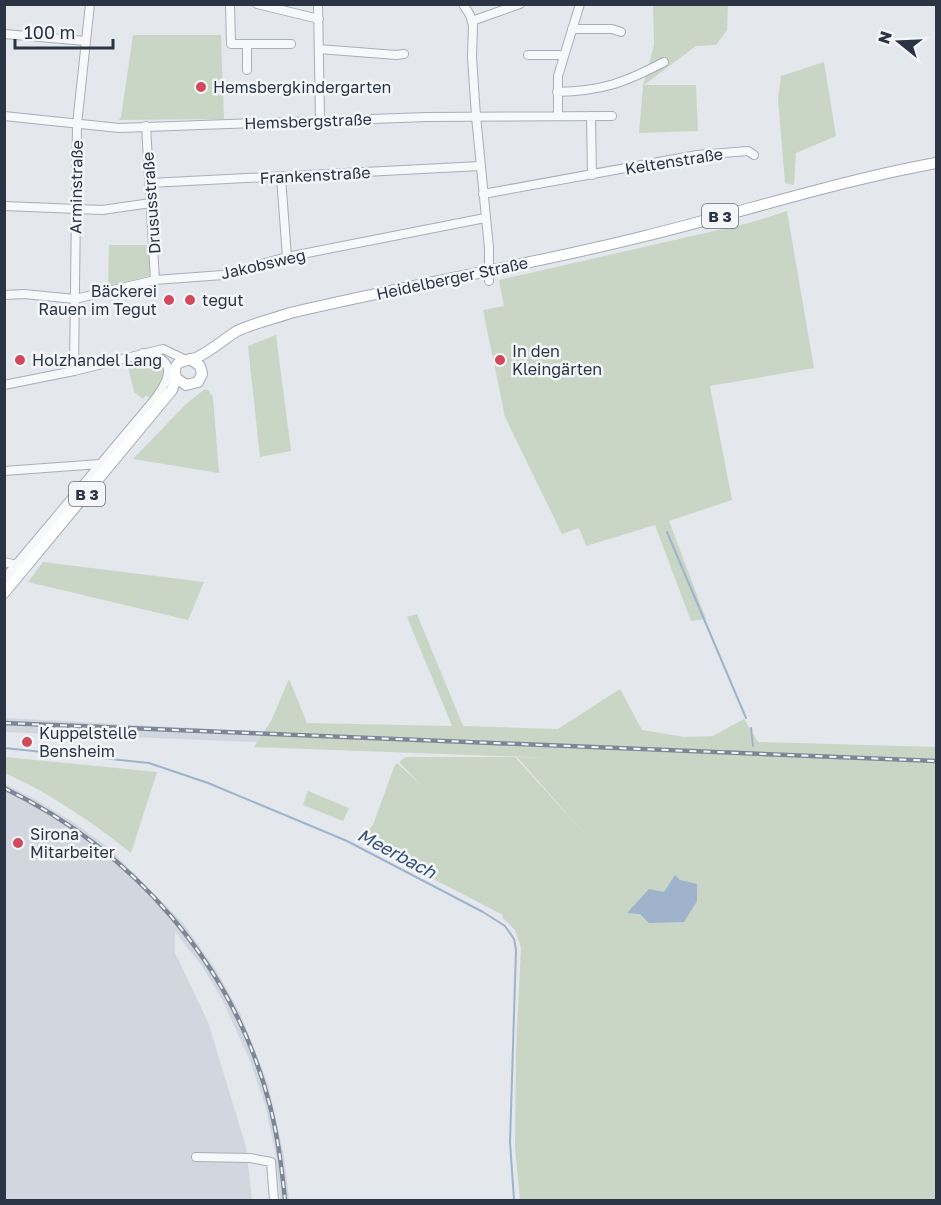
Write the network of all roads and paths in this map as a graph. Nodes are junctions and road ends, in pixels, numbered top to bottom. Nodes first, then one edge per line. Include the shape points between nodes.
1 (90, 4) edge
2 (230, 4) edge
3 (257, 4) edge
4 (318, 4) edge
5 (463, 4) edge
6 (520, 4) edge
7 (580, 4) edge
8 (319, 19) junction
9 (472, 21) junction
10 (572, 29) junction
11 (621, 32) dead end
12 (4, 34) edge
13 (86, 41) junction
14 (247, 44) junction
15 (291, 44) dead end
16 (319, 49) junction
17 (404, 54) dead end
18 (528, 55) dead end
19 (564, 56) junction
20 (664, 62) dead end
21 (247, 70) dead end
22 (557, 92) junction
23 (558, 115) junction
24 (4, 116) edge
25 (476, 116) junction
26 (591, 116) junction
27 (612, 116) dead end
28 (320, 120) junction
29 (77, 124) junction
30 (146, 126) junction
31 (754, 155) dead end
32 (936, 163) edge
33 (480, 166) junction
34 (592, 175) junction
35 (281, 177) junction
36 (150, 183) junction
37 (483, 194) junction
38 (151, 203) junction
39 (4, 206) edge
40 (76, 210) junction
41 (485, 218) junction
42 (287, 257) junction
43 (489, 276) junction
44 (155, 280) junction
45 (4, 295) edge
46 (75, 299) junction
47 (264, 321) junction
48 (156, 350) junction
49 (143, 353) junction
50 (187, 359) junction
51 (201, 367) junction
52 (74, 371) junction
53 (178, 377) junction
54 (4, 385) edge
55 (100, 464) junction
56 (4, 471) edge
57 (4, 562) edge
58 (17, 565) junction
59 (4, 579) edge
60 (4, 592) edge
61 (196, 1157) dead end
62 (274, 1200) edge

1 - 13 street, Arminstraße
2 - 14 street via 231,44
3 - 8 street
4 - 8 street
5 - 9 street
6 - 9 street
7 - 10 street
8 - 16 street
9 - 25 street
10 - 11 street
10 - 19 street
12 - 13 street
13 - 29 street, Arminstraße
14 - 15 street
14 - 21 street
16 - 17 street
16 - 28 street
18 - 19 street
19 - 22 street
20 - 22 street via 614,86
22 - 23 street
23 - 25 street, Hemsbergstraße
23 - 26 street, Hemsbergstraße
24 - 29 street, Hemsbergstraße
25 - 28 street, Hemsbergstraße
25 - 33 street
26 - 27 street, Hemsbergstraße
26 - 34 street
28 - 30 street, Hemsbergstraße
29 - 30 street, Hemsbergstraße
29 - 40 street, Arminstraße
30 - 36 street, Drususstraße
31 - 34 street, Keltenstraße via 748,151 709,153
32 - 43 main road, Heidelberger Straße / B 3
33 - 35 street, Frankenstraße
33 - 37 street
34 - 37 street, Keltenstraße
35 - 36 street, Frankenstraße
35 - 42 street
36 - 38 street, Drususstraße
37 - 41 street
38 - 40 street
38 - 44 street, Drususstraße
39 - 40 street
40 - 46 street, Arminstraße
41 - 42 street, Jakobsweg
41 - 43 street
42 - 44 street, Jakobsweg via 223,275
43 - 47 main road, Heidelberger Straße / B 3 via 307,309
44 - 46 street, Jakobsweg
45 - 46 street, Jakobsweg
46 - 52 street, Arminstraße
47 - 50 main road, Heidelberger Straße / B 3 via 239,330 198,357
47 - 51 main road, Heidelberger Straße / B 3 via 226,344
48 - 49 street
48 - 50 street
48 - 53 street via 170,358
49 - 52 street
49 - 55 street via 163,360 169,378
50 - 51 main road
50 - 53 main road, Heidelberger Straße / B 3 via 179,362
51 - 53 main road, Heidelberger Straße / B 3 via 198,382 190,386
52 - 54 street
53 - 60 main road, B 3 via 172,390
55 - 56 street
55 - 58 street
57 - 58 street
58 - 59 street
61 - 62 street via 272,1162

